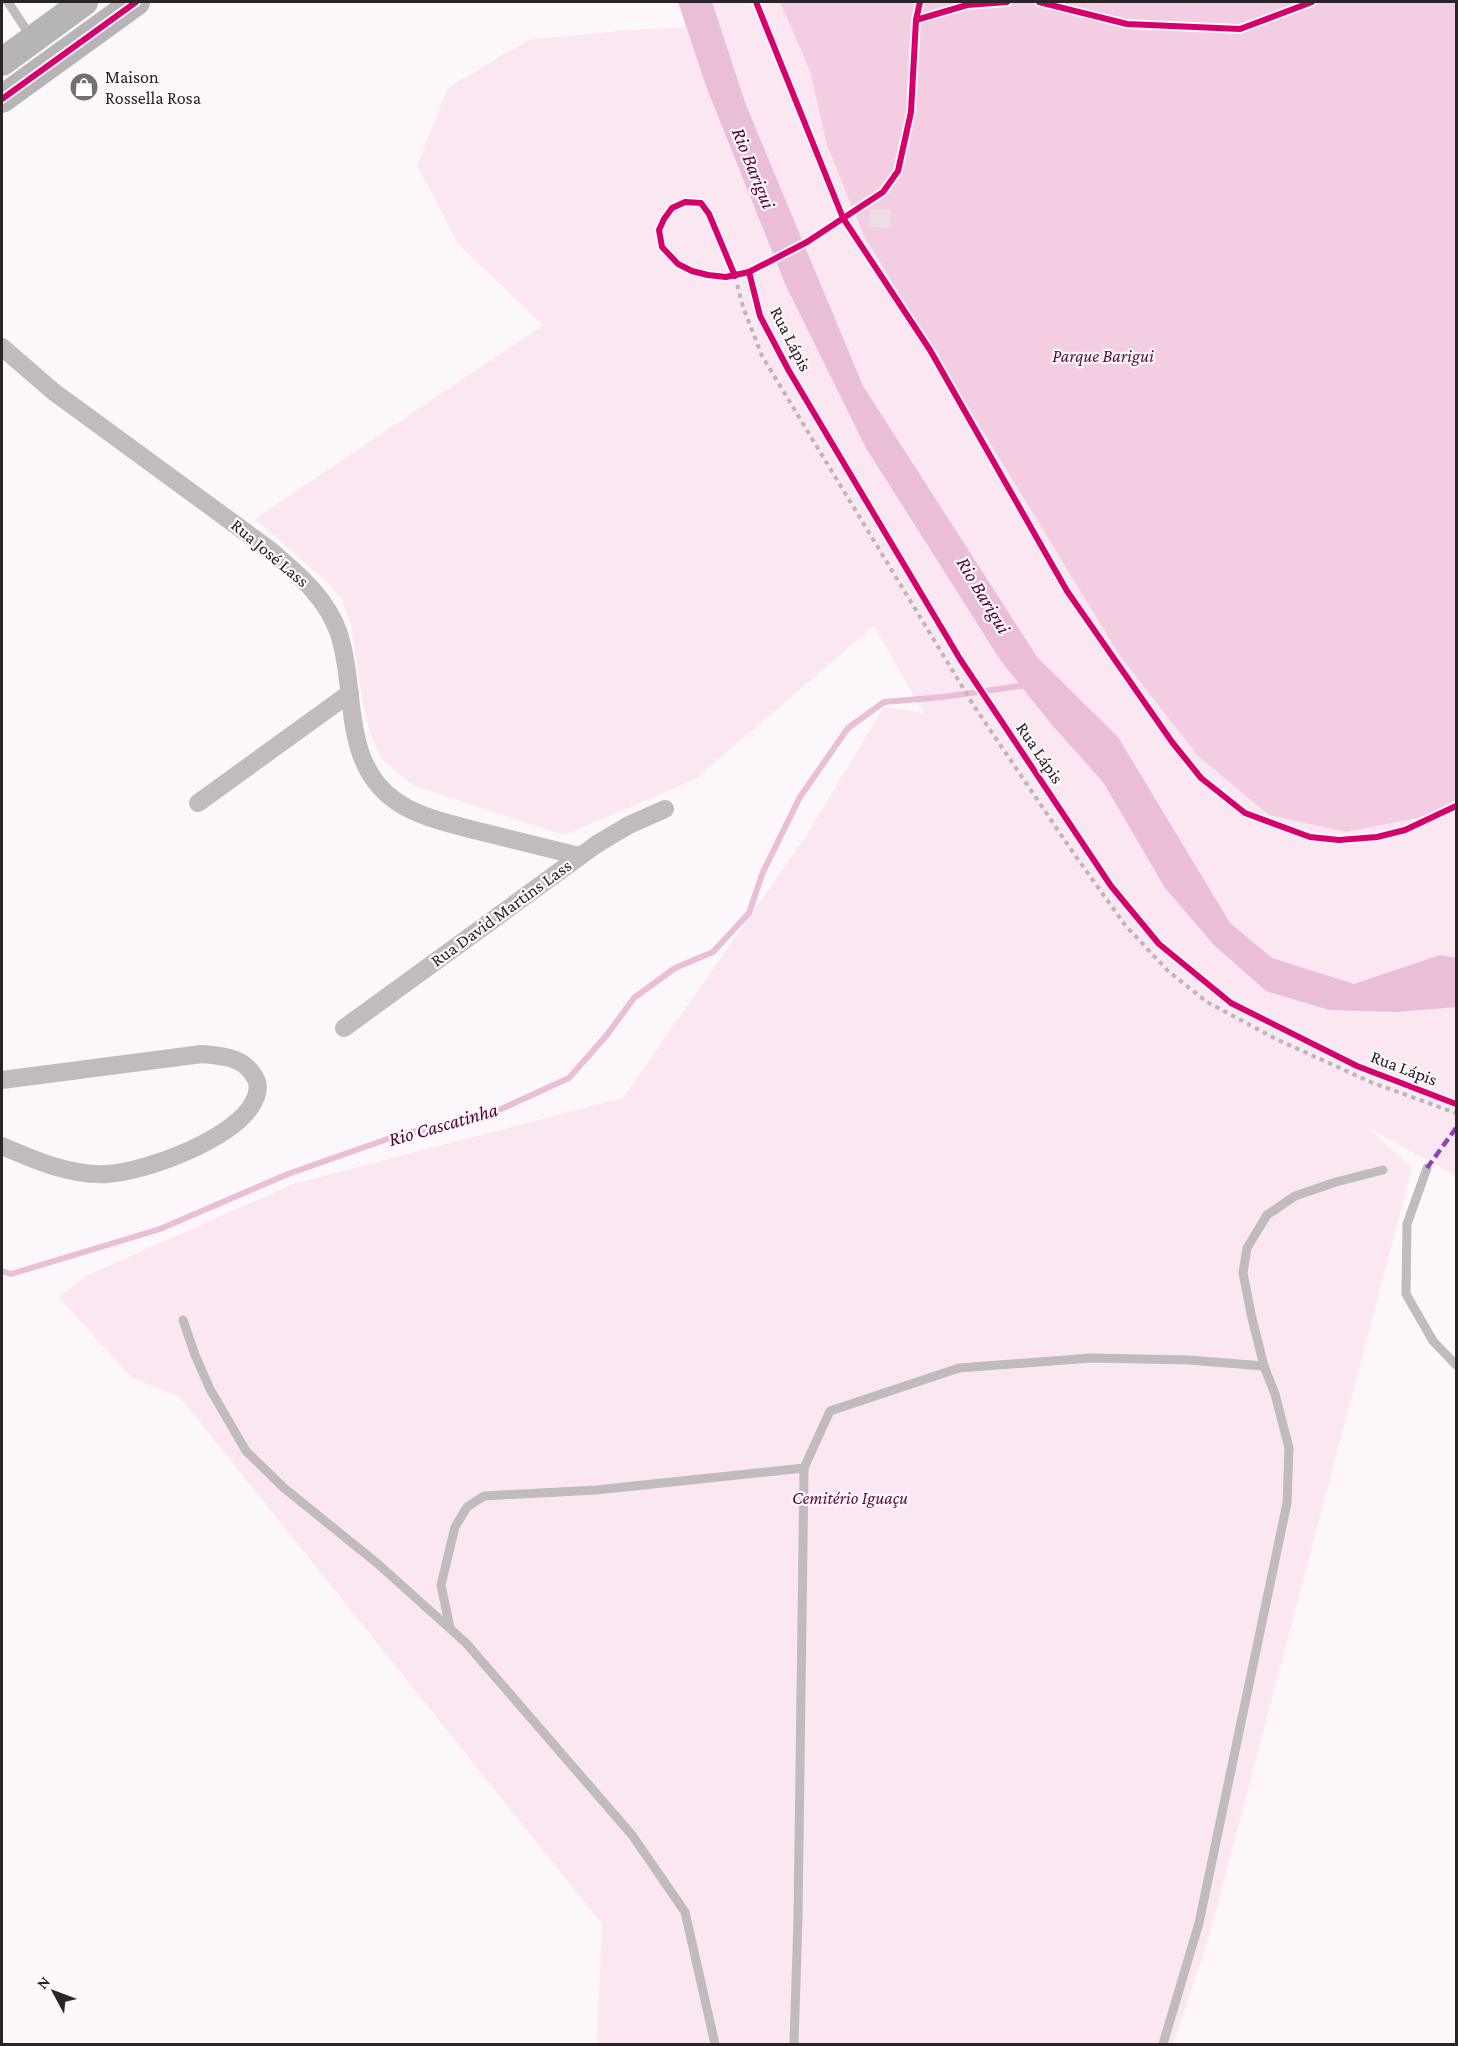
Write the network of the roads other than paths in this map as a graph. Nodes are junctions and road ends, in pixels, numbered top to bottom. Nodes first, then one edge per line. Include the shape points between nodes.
1 (8, 2) edge
2 (84, 2) edge
3 (136, 2) edge
4 (32, 39) junction
5 (2, 62) edge
6 (2, 99) edge
7 (2, 347) edge
8 (350, 693) junction
9 (198, 803) dead end
10 (665, 808) dead end
11 (579, 856) junction
12 (344, 1028) dead end
13 (2, 1080) edge
14 (2, 1146) edge
15 (1427, 1167) dead end
16 (1383, 1170) dead end
17 (183, 1320) dead end
18 (1456, 1365) edge
19 (1264, 1366) junction
20 (804, 1468) junction
21 (450, 1628) junction
22 (715, 2044) edge
23 (794, 2044) edge
24 (1163, 2044) edge

1 - 4 lane
2 - 4 main road
3 - 6 main road
4 - 5 main road
7 - 8 street, Rua José Lass via 54,392 296,572 313,590 338,633
8 - 9 street
8 - 11 street, Rua José Lass via 360,756 374,780 392,798 436,820
10 - 11 street, Rua David Martins Lass via 614,833
11 - 12 street, Rua David Martins Lass
13 - 14 street via 202,1054 224,1056 245,1064 256,1078 258,1092 249,1111 229,1129 193,1149 145,1167 107,1174 74,1172
15 - 18 lane via 1407,1224 1406,1294 1433,1341
16 - 19 lane via 1295,1196 1267,1215 1247,1248 1243,1273
17 - 21 lane via 210,1389 246,1451 284,1488
19 - 20 lane via 1091,1358 959,1368 830,1411
19 - 24 lane via 1289,1448 1287,1503 1199,1923
20 - 21 lane via 596,1490 484,1496 467,1507 455,1527 441,1585
20 - 23 lane
21 - 22 lane via 632,1835 685,1912

